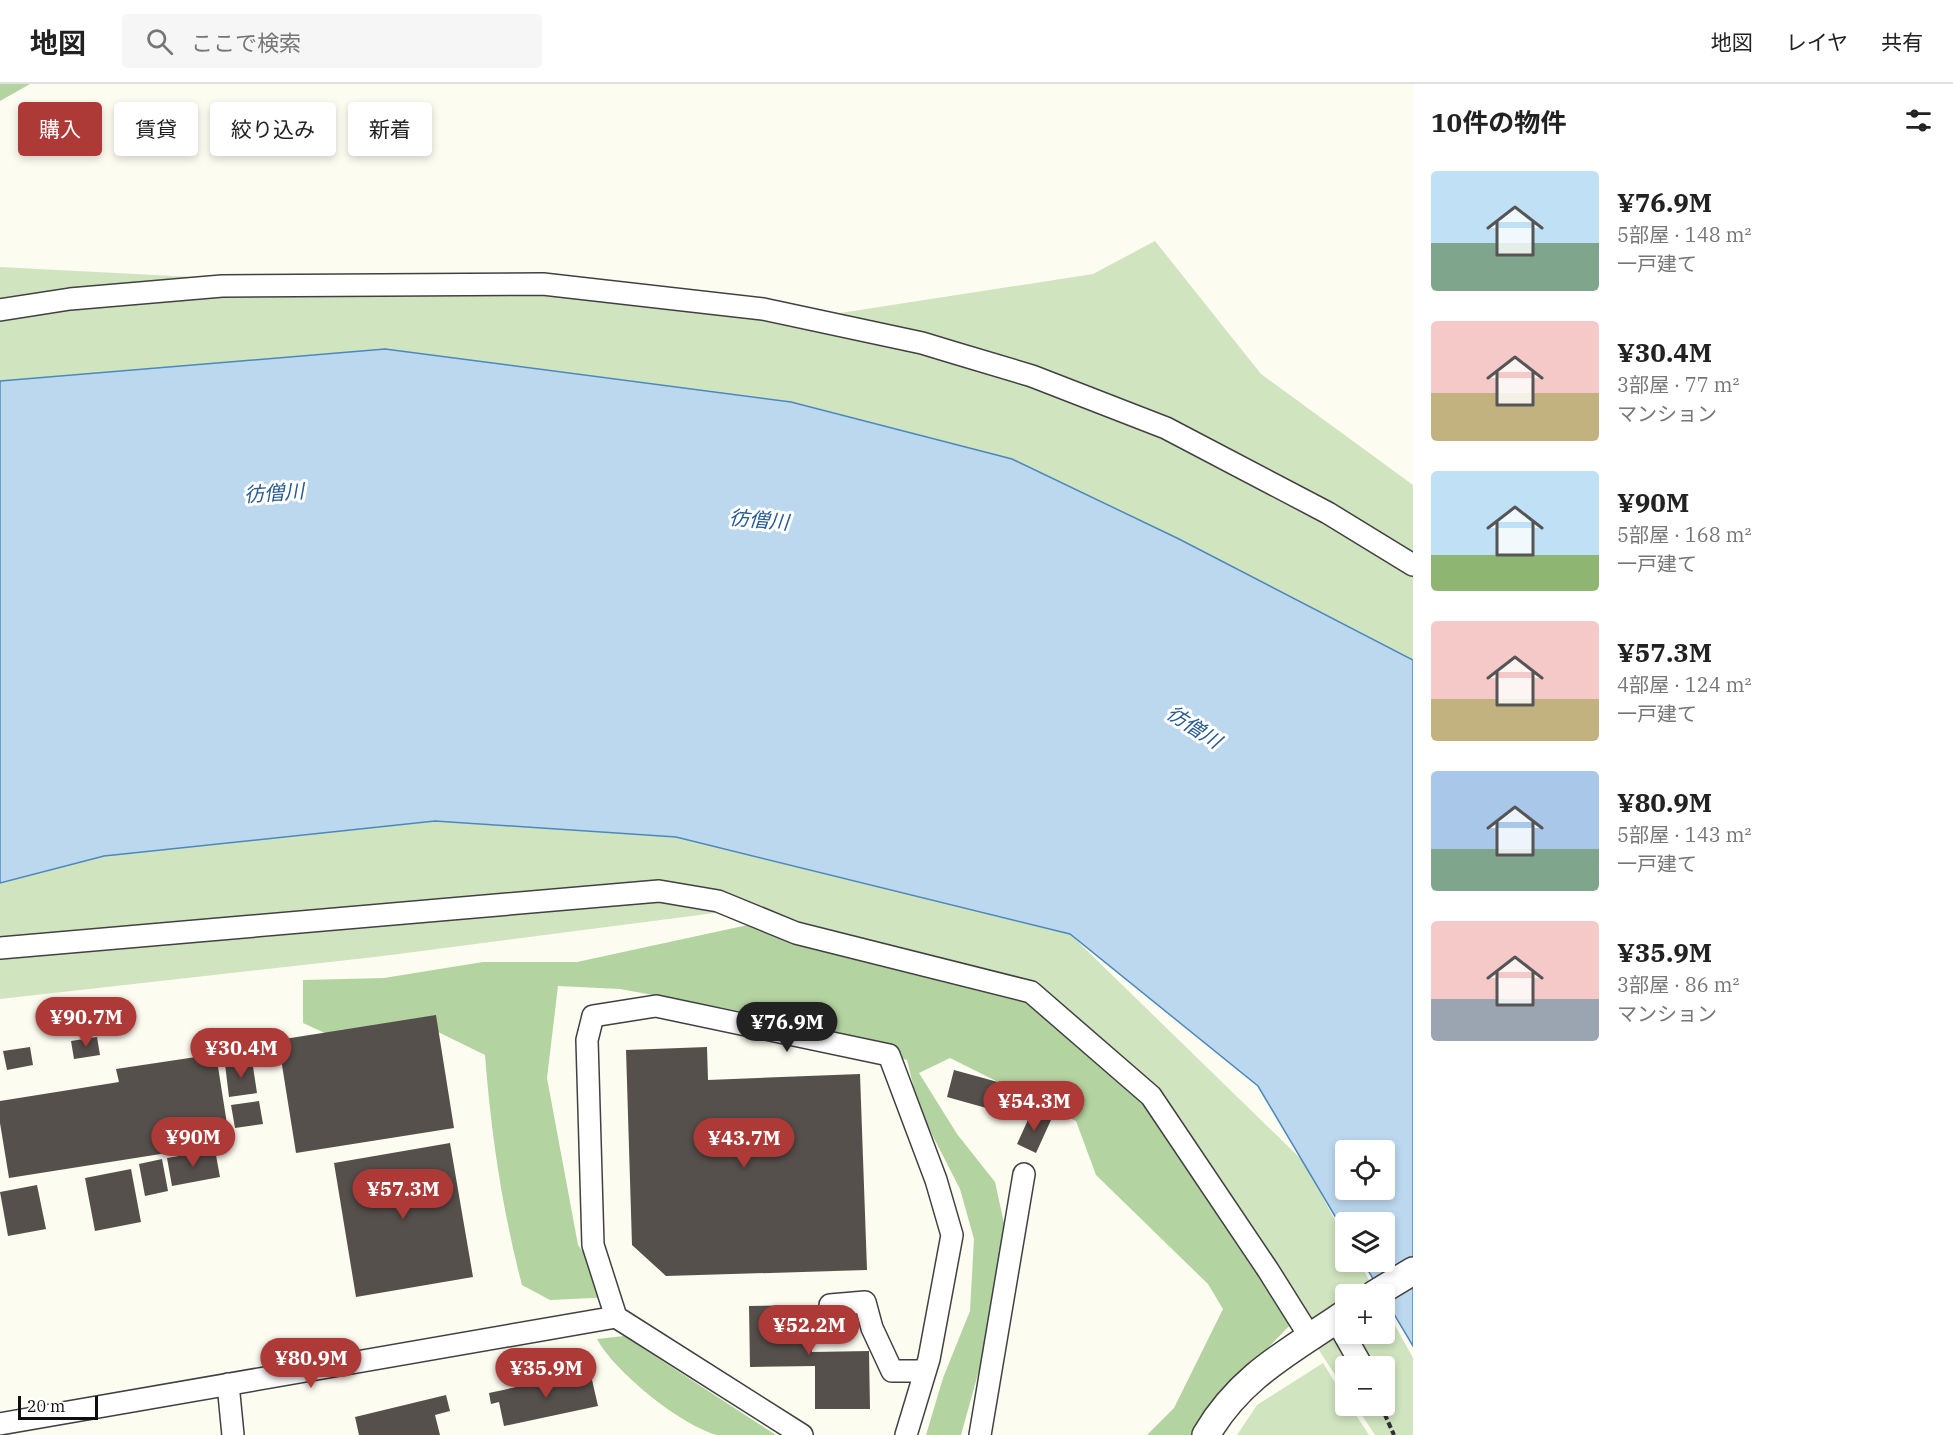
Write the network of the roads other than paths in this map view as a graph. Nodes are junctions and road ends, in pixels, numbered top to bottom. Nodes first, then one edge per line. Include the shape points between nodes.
1 (0, 310) edge
2 (1413, 565) edge
3 (0, 948) edge
4 (1024, 1174) dead end
5 (1413, 1271) edge
6 (1392, 1284) edge
7 (830, 1305) dead end
8 (616, 1317) junction
9 (1335, 1320) edge
10 (1310, 1337) junction
11 (925, 1371) junction
12 (228, 1384) junction
13 (0, 1424) edge
14 (233, 1435) edge
15 (802, 1435) edge
16 (906, 1435) edge
17 (980, 1435) edge
18 (1206, 1435) edge

1 - 2 street via 70,298 222,286 543,284 763,309 955,353 1032,376 1166,428 1328,513
3 - 10 street via 660,891 718,901 796,933 1031,992 1151,1096
4 - 17 street
5 - 6 street
7 - 11 street via 865,1302 892,1371
8 - 11 street via 593,1245 587,1040 592,1016 656,1006 890,1054 952,1235
8 - 12 street
8 - 15 street
9 - 10 street
10 - 18 street via 1273,1359 1249,1381
11 - 16 street
12 - 13 street
12 - 14 street

